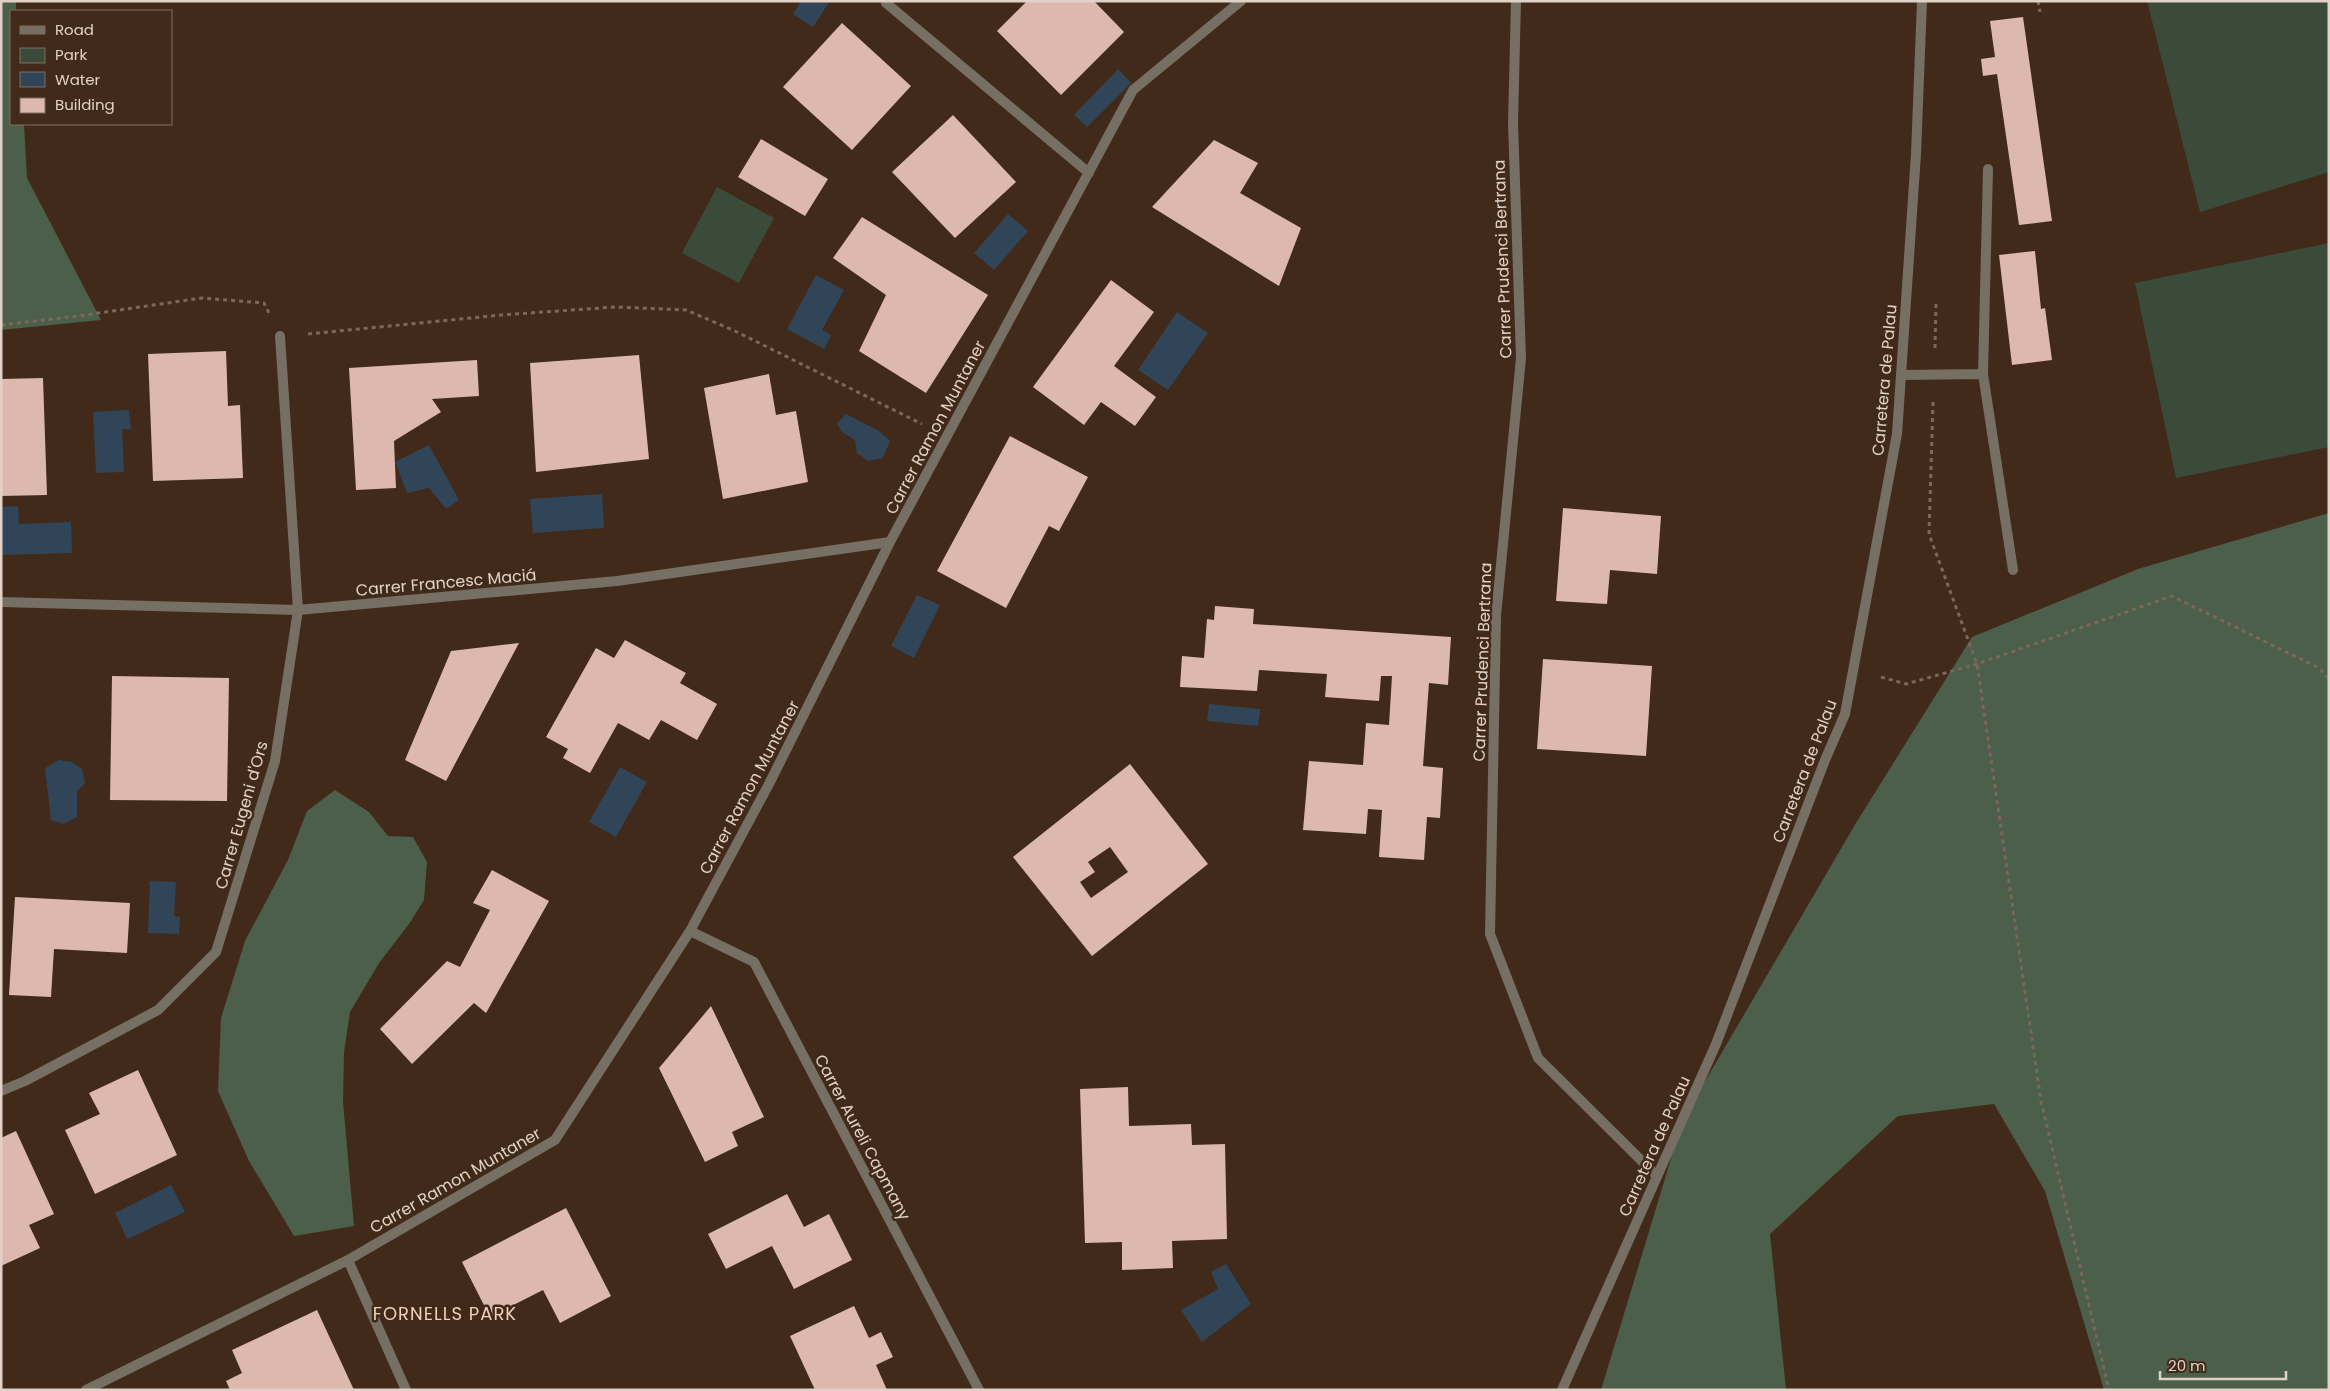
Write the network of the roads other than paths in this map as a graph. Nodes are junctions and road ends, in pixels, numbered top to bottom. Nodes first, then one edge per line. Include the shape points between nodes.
1 (1241, 1) edge
2 (1516, 1) edge
3 (1922, 1) edge
4 (886, 2) dead end
5 (1988, 169) dead end
6 (1089, 173) junction
7 (280, 336) road end
8 (1982, 374) junction
9 (1901, 375) junction
10 (890, 542) junction
11 (2013, 570) dead end
12 (1, 602) edge
13 (298, 610) junction
14 (690, 931) junction
15 (1, 1092) edge
16 (1657, 1176) junction
17 (348, 1260) junction
18 (86, 1390) edge
19 (406, 1390) edge
20 (979, 1390) edge
21 (1562, 1390) edge

1 - 6 street, Carrer Ramon Muntaner via 1133,90
2 - 16 street, Carrer Prudenci Bertrana via 1513,124 1521,358 1496,616 1490,934 1538,1058
3 - 9 street, Carretera de Palau via 1916,154
4 - 6 street
5 - 8 street
6 - 10 street, Carrer Ramon Muntaner
7 - 13 street, Carrer Eugeni d'Ors
8 - 9 street
8 - 11 street
9 - 16 street, Carretera de Palau via 1897,434 1845,714 1716,1044
10 - 13 street, Carrer Francesc Maciá via 617,581
10 - 14 street, Carrer Ramon Muntaner via 769,784
12 - 13 street, Carrer Francesc Maciá
13 - 15 street, Carrer Eugeni d'Ors via 275,761 216,952 158,1010
14 - 17 street, Carrer Ramon Muntaner via 555,1140
14 - 20 street, Carrer Aureli Capmany via 754,962
16 - 21 street, Carretera de Palau
17 - 18 street, Carrer Ramon Muntaner
17 - 19 street

